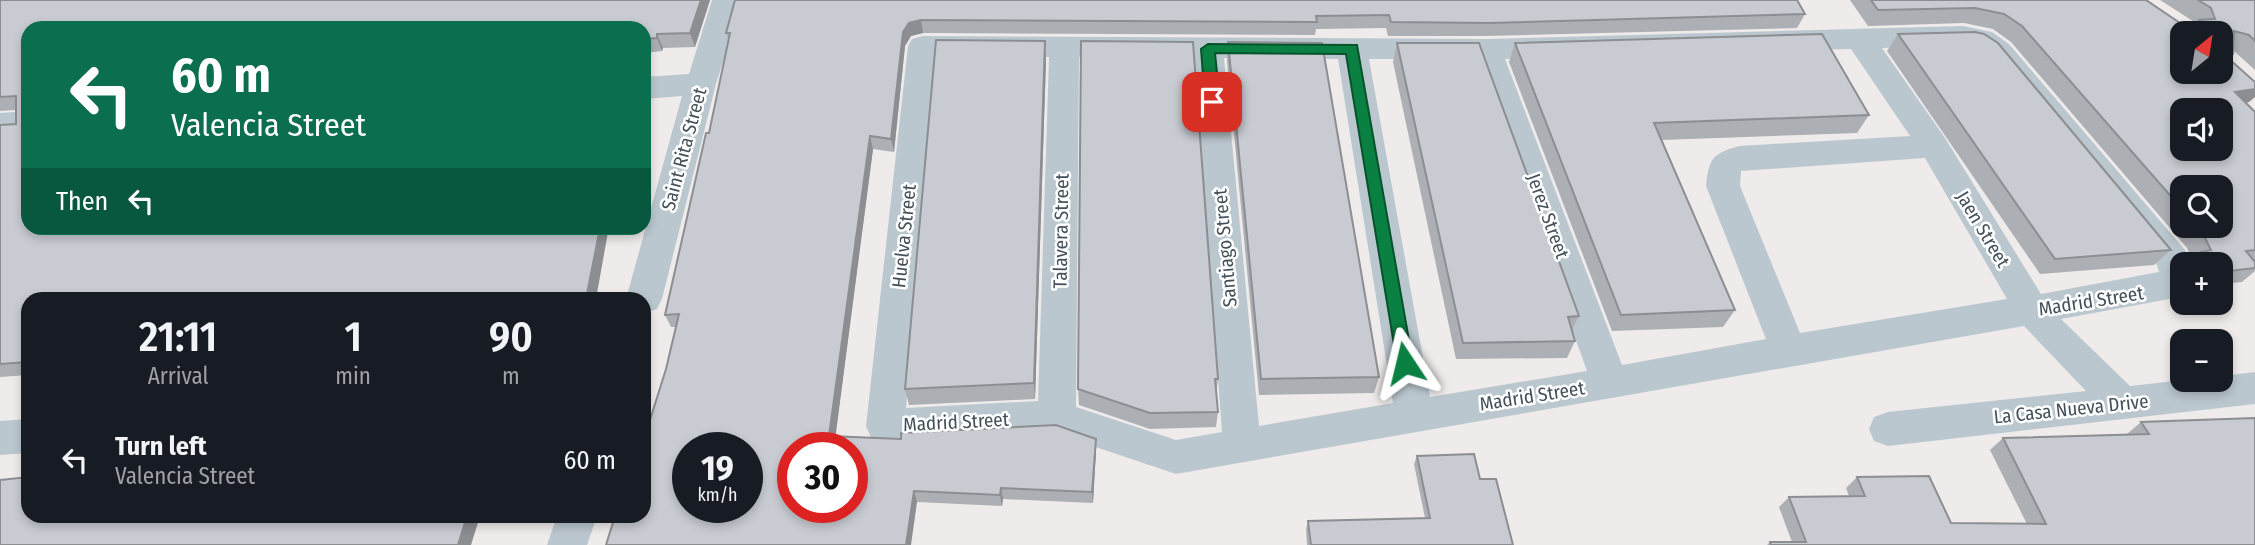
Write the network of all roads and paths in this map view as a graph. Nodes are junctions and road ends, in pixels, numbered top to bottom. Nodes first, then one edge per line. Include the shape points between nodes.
1 (727, 0) edge
2 (1860, 40) junction
3 (1064, 46) junction
4 (1208, 49) junction
5 (1352, 49) junction
6 (1486, 49) junction
7 (701, 84) junction
8 (651, 88) edge
9 (21, 123) edge
10 (0, 124) edge
11 (1934, 146) junction
12 (646, 292) edge
13 (2032, 310) junction
14 (1789, 350) junction
15 (1609, 383) junction
16 (2255, 388) edge
17 (2123, 403) junction
18 (1414, 416) junction
19 (1057, 417) junction
20 (885, 426) joint
21 (1888, 429) dead end
22 (21, 436) edge
23 (0, 438) edge
24 (1242, 447) junction
25 (575, 523) edge
26 (567, 545) edge

1 - 7 street, Saint Rita Street
2 - 6 street
2 - 11 street, Jaen Street
2 - 13 street, Madrid Street via 1963,36 1980,39 1998,51 2173,260 2178,278 2163,288
3 - 4 street
3 - 19 street, Talavera Street
3 - 20 street, Huelva Street via 923,46
4 - 5 street
4 - 24 street, Santiago Street
5 - 6 street
5 - 18 street
6 - 15 street, Jerez Street
7 - 8 street
7 - 12 street, Saint Rita Street
9 - 10 street
11 - 13 street, Jaen Street
11 - 14 street via 1739,158 1725,165 1723,186
13 - 14 street, Madrid Street
13 - 17 street, Jaen Street
14 - 15 street, Madrid Street
15 - 18 street, Madrid Street
16 - 17 street, La Casa Nueva Drive
17 - 21 street, La Casa Nueva Drive
18 - 24 street, Madrid Street
19 - 20 street, Madrid Street
19 - 24 street, Madrid Street via 1175,457
22 - 23 street
25 - 26 street

